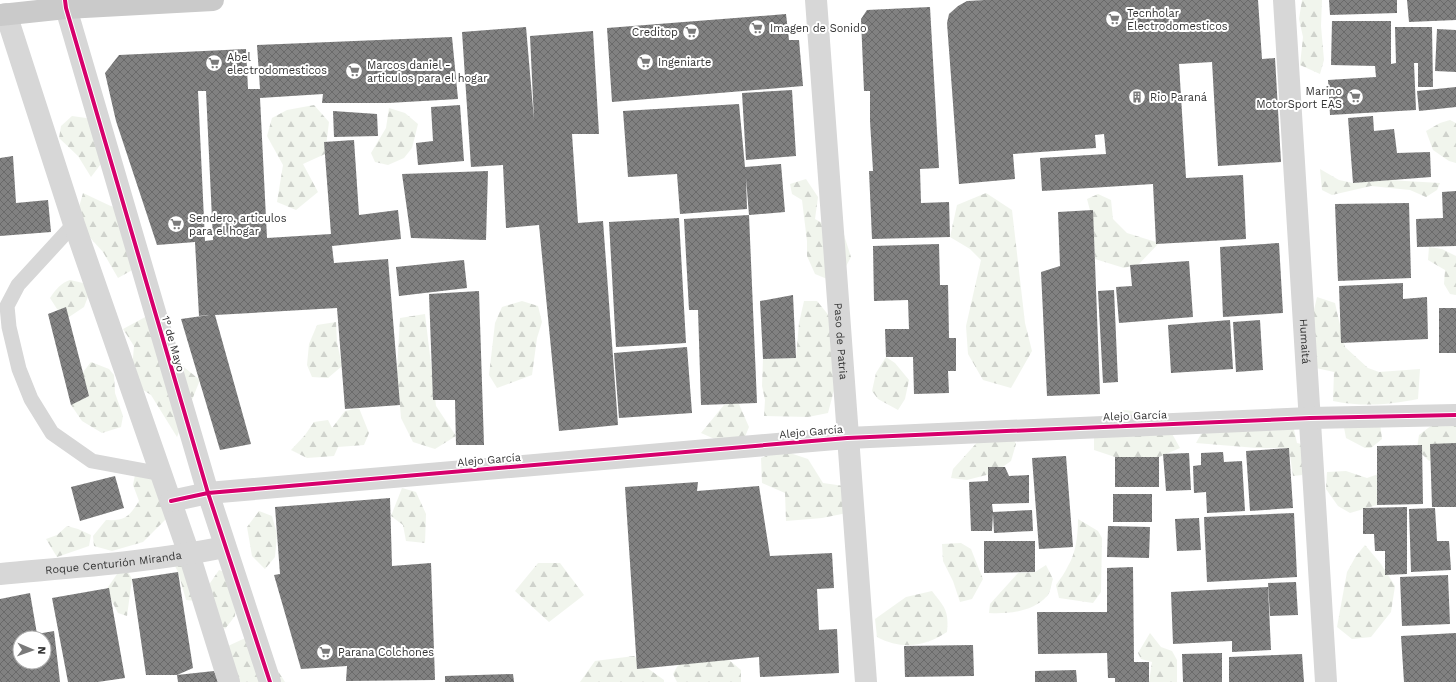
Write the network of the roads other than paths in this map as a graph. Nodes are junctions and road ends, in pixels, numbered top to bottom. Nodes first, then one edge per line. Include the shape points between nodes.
1 (213, 0) edge
2 (816, 0) edge
3 (1284, 0) edge
4 (116, 2) edge
5 (66, 4) edge
6 (3, 15) edge
7 (74, 224) junction
8 (1456, 415) edge
9 (1310, 418) junction
10 (847, 438) junction
11 (162, 474) junction
12 (208, 493) junction
13 (171, 501) junction
14 (225, 547) junction
15 (189, 554) junction
16 (0, 574) edge
17 (229, 682) edge
18 (270, 682) edge
19 (866, 682) edge
20 (1326, 682) edge

1 - 4 main road
2 - 10 street, Paso de Patria
3 - 9 street, Humaitá
4 - 5 main road
5 - 6 main road
5 - 12 street, 1° de Mayo
6 - 7 street
7 - 11 street
7 - 11 lane via 18,285 7,306 19,369 31,398 52,433 92,461
8 - 9 street, Alejo García
9 - 10 street, Alejo García
9 - 20 street, Humaitá
10 - 12 street, Alejo García
10 - 19 street, Paso de Patria
11 - 13 street
12 - 13 street, Alejo García
12 - 14 street, 1° de Mayo
13 - 15 street
14 - 15 street, Roque Centurión Miranda
14 - 18 street, 1° de Mayo
15 - 16 street, Roque Centurión Miranda via 123,563
15 - 17 street

